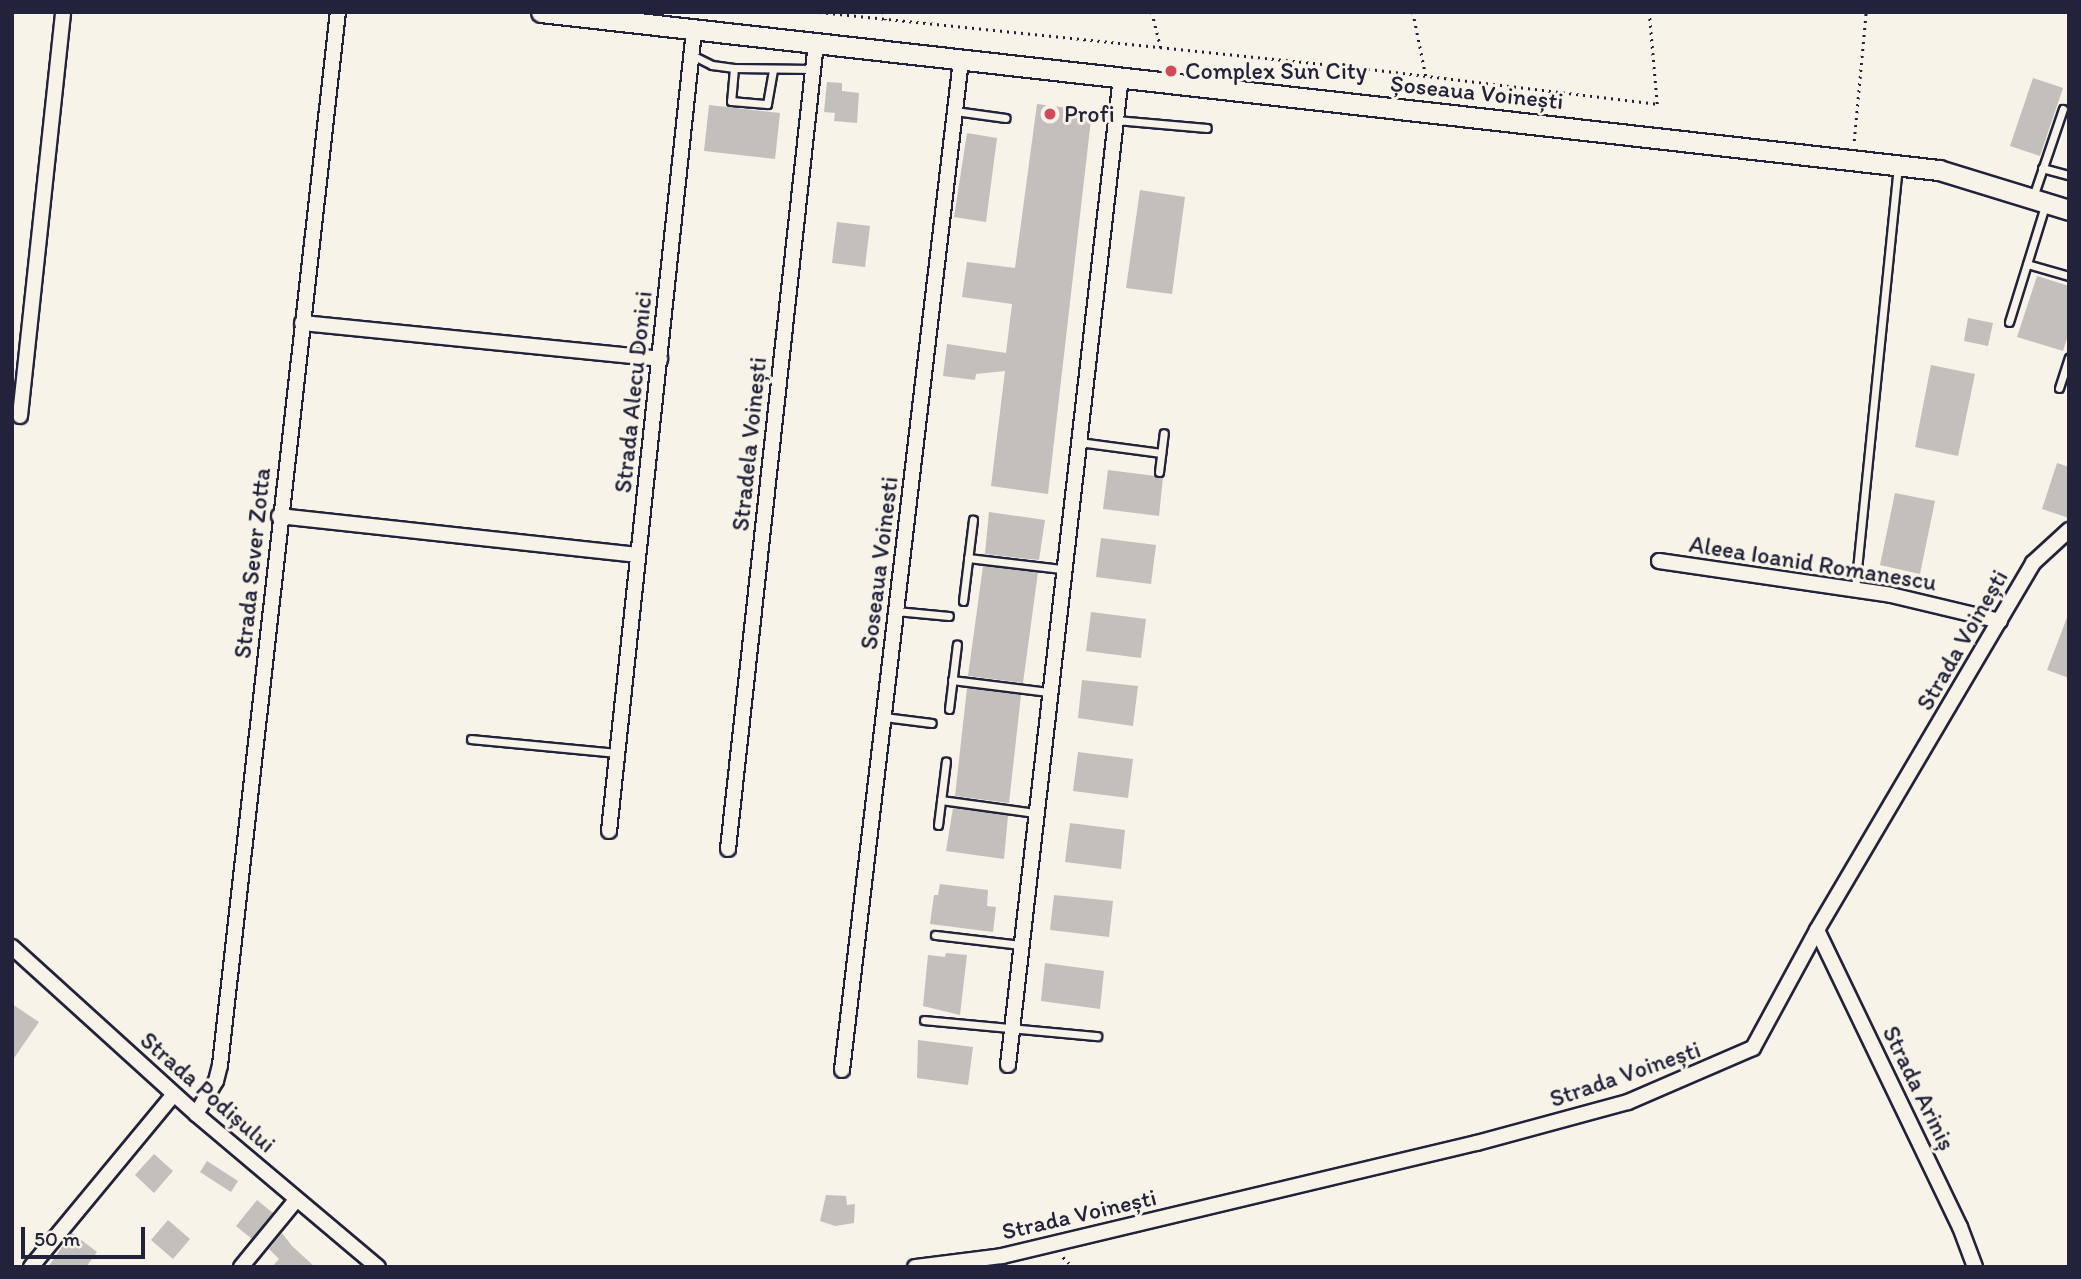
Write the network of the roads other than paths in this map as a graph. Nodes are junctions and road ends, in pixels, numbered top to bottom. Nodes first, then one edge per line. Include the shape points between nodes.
1 (63, 12) edge
2 (338, 12) edge
3 (541, 12) edge
4 (694, 30) junction
5 (816, 43) junction
6 (691, 55) junction
7 (961, 60) junction
8 (734, 68) junction
9 (813, 69) junction
10 (773, 71) junction
11 (1121, 77) junction
12 (2063, 109) dead end
13 (955, 111) junction
14 (1006, 118) dead end
15 (1115, 120) junction
16 (1207, 128) dead end
17 (1898, 165) junction
18 (2042, 168) junction
19 (2069, 175) edge
20 (2039, 200) junction
21 (2069, 210) edge
22 (2027, 264) junction
23 (2069, 276) edge
24 (2009, 322) dead end
25 (303, 323) junction
26 (2069, 358) edge
27 (660, 359) junction
28 (2059, 388) dead end
29 (20, 416) dead end
30 (1164, 433) dead end
31 (1076, 442) junction
32 (1161, 453) junction
33 (1159, 472) dead end
34 (279, 516) junction
35 (973, 520) dead end
36 (2069, 530) edge
37 (638, 555) junction
38 (968, 558) junction
39 (1659, 561) dead end
40 (1061, 569) junction
41 (1855, 589) junction
42 (963, 601) dead end
43 (896, 611) junction
44 (949, 616) dead end
45 (2000, 621) junction
46 (957, 644) dead end
47 (952, 680) junction
48 (1048, 692) junction
49 (948, 709) dead end
50 (883, 717) junction
51 (932, 723) dead end
52 (471, 739) dead end
53 (615, 756) junction
54 (946, 761) dead end
55 (941, 800) junction
56 (1035, 813) junction
57 (938, 825) dead end
58 (609, 831) dead end
59 (728, 849) dead end
60 (1817, 930) junction
61 (935, 935) dead end
62 (1021, 945) junction
63 (12, 947) edge
64 (924, 1020) dead end
65 (1012, 1029) junction
66 (1097, 1036) dead end
67 (1008, 1066) dead end
68 (842, 1070) dead end
69 (174, 1094) junction
70 (196, 1114) junction
71 (296, 1200) junction
72 (31, 1267) edge
73 (242, 1267) edge
74 (378, 1267) edge
75 (915, 1267) edge
76 (1975, 1267) edge

1 - 29 street
2 - 25 street, Strada Sever Zotta
3 - 4 main road, Șoseaua Voinești
4 - 5 main road, Șoseaua Voinești
4 - 6 street, Strada Alecu Donici
5 - 7 main road, Șoseaua Voinești
5 - 9 street, Stradela Voinești
6 - 8 lane
6 - 27 street, Strada Alecu Donici
7 - 11 main road, Șoseaua Voinești
7 - 13 street, Soseaua Voinesti
8 - 10 lane
8 - 10 lane via 731,102 767,104
9 - 10 lane
9 - 59 street, Stradela Voinești
11 - 15 street
11 - 17 main road, Șoseaua Voinești
12 - 18 lane
13 - 14 lane
13 - 43 street, Soseaua Voinesti
15 - 16 lane
15 - 31 street
17 - 20 main road, Șoseaua Voinești via 1960,175
17 - 41 lane
18 - 19 lane
18 - 20 lane
20 - 21 main road, Șoseaua Voinești
20 - 22 lane
22 - 23 lane
22 - 24 lane
25 - 27 street
25 - 34 street, Strada Sever Zotta
26 - 28 lane
27 - 37 street, Strada Alecu Donici
30 - 32 lane
31 - 32 lane
31 - 40 street
32 - 33 lane
34 - 37 street
34 - 70 street, Strada Sever Zotta via 220,1065 216,1082
35 - 38 lane
36 - 45 street, Strada Voinești via 2033,563
37 - 53 street, Strada Alecu Donici
38 - 40 lane
38 - 42 lane
39 - 41 street, Aleea Ioanid Romanescu
40 - 48 street
41 - 45 street, Aleea Ioanid Romanescu
43 - 44 lane
43 - 50 street, Soseaua Voinesti
45 - 60 street, Strada Voinești
46 - 47 lane
47 - 48 lane
47 - 49 lane
48 - 56 street
50 - 51 lane
50 - 68 street, Soseaua Voinesti
52 - 53 lane
53 - 58 street, Strada Alecu Donici
54 - 55 lane
55 - 56 lane
55 - 57 lane
56 - 62 street
60 - 75 street, Strada Voinești via 1754,1048 1628,1102 1477,1143 1003,1256
60 - 76 street, Strada Ariniș
61 - 62 lane
62 - 65 street
63 - 69 street, Strada Podișului
64 - 65 lane
65 - 66 lane
65 - 67 street
69 - 70 street, Strada Podișului
69 - 72 street
70 - 71 street, Strada Podișului
71 - 73 street
71 - 74 street, Strada Podișului

